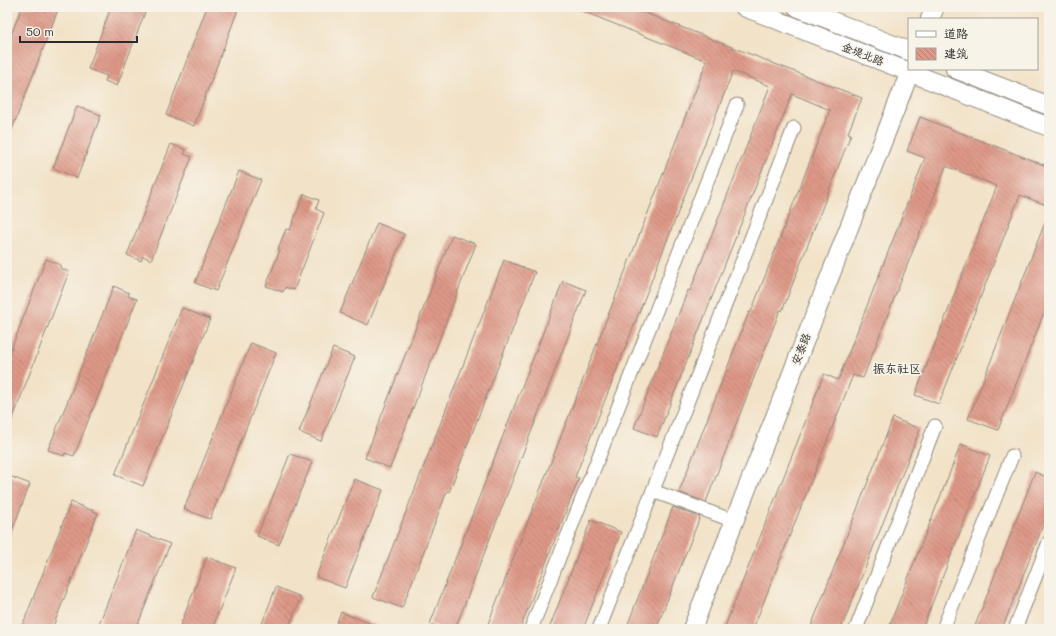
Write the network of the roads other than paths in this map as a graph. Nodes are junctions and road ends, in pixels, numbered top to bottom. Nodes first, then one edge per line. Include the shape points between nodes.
1 (744, 7) edge
2 (797, 7) edge
3 (935, 7) edge
4 (930, 18) edge
5 (908, 51) edge
6 (908, 69) edge
7 (910, 70) edge
8 (958, 70) edge
9 (738, 105) dead end
10 (1049, 106) edge
11 (1049, 127) edge
12 (794, 128) dead end
13 (935, 426) dead end
14 (1012, 456) dead end
15 (653, 490) junction
16 (734, 521) junction
17 (1049, 542) edge
18 (531, 629) edge
19 (599, 629) edge
20 (692, 629) edge
21 (856, 629) edge
22 (943, 629) edge
23 (1015, 629) edge

1 - 6 street, 金堤北路
2 - 5 street, 金堤北路
3 - 4 street
7 - 11 street, 金堤北路
7 - 16 street, 安泰路
8 - 10 street
9 - 18 street
12 - 15 street
13 - 21 street
14 - 22 street
15 - 16 street
15 - 19 street
16 - 20 street, 安泰路
17 - 23 street

